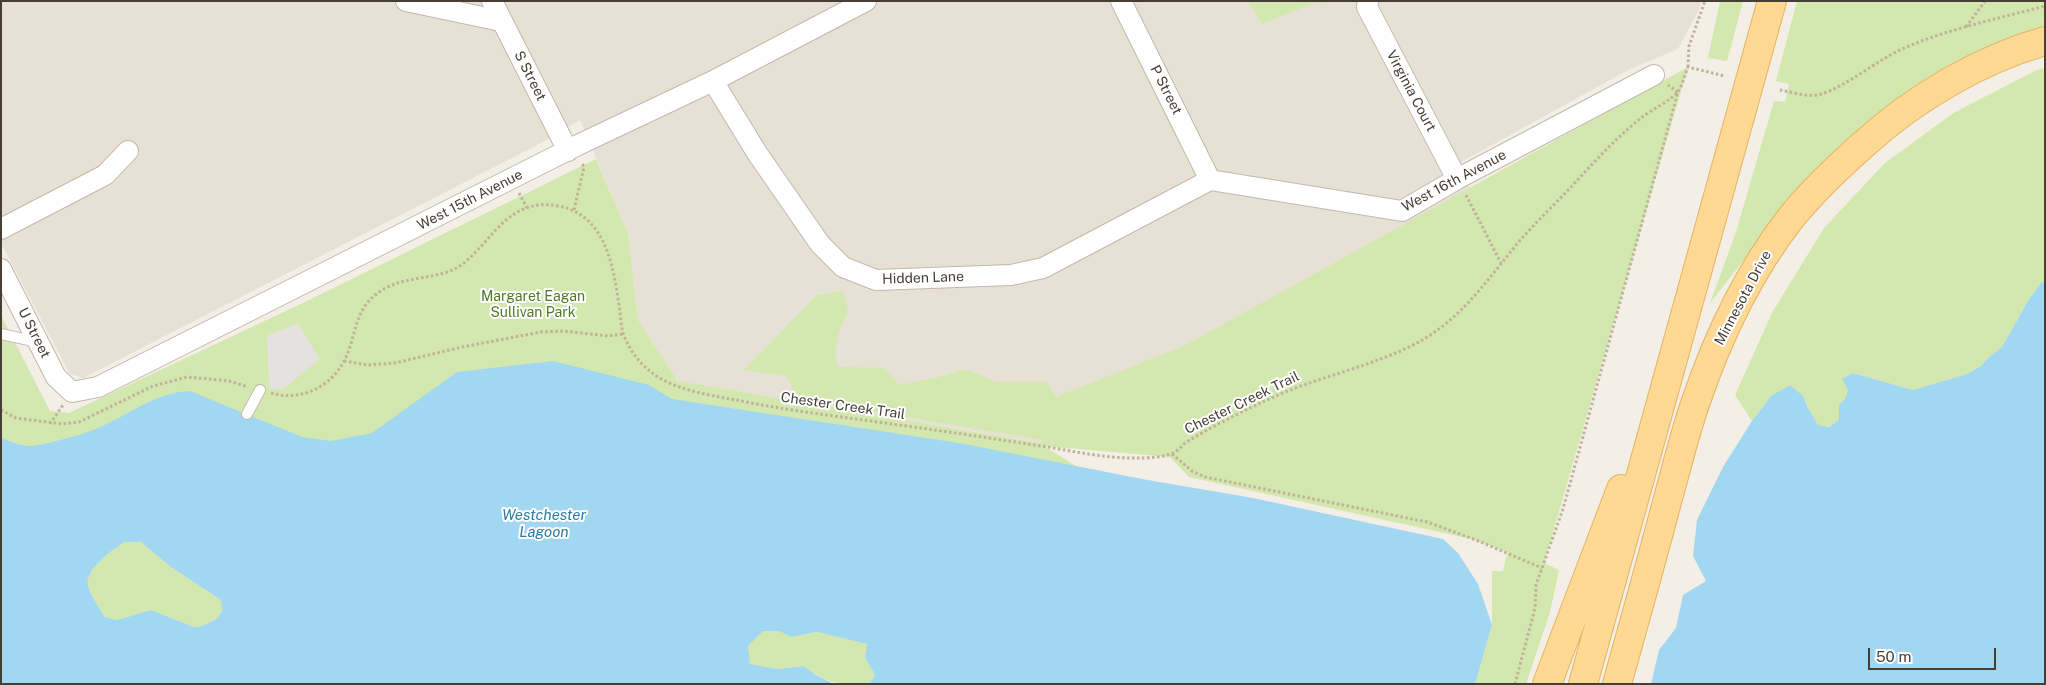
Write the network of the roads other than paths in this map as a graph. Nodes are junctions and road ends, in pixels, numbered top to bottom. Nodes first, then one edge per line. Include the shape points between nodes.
1 (406, 1) edge
2 (492, 1) edge
3 (866, 1) edge
4 (1121, 1) edge
5 (1368, 1) edge
6 (1772, 1) edge
7 (501, 21) junction
8 (2045, 41) edge
9 (1654, 76) dead end
10 (713, 80) junction
11 (573, 148) junction
12 (128, 151) dead end
13 (1457, 179) junction
14 (1210, 180) junction
15 (1, 229) edge
16 (1, 269) edge
17 (1, 334) edge
18 (39, 342) junction
19 (1669, 367) junction
20 (260, 390) road end
21 (72, 392) joint
22 (247, 414) dead end
23 (1547, 684) edge
24 (1582, 684) edge
25 (1617, 684) edge

1 - 7 street
2 - 7 street, S Street
3 - 10 street, West 15th Avenue
4 - 14 street, P Street
5 - 13 street, Virginia Court via 1367,7
6 - 19 main road
7 - 11 street, S Street
8 - 25 main road, Minnesota Drive via 1973,70 1922,98 1832,172 1790,218 1757,268 1722,334 1695,404
9 - 13 street, West 16th Avenue
10 - 11 street, West 15th Avenue
10 - 14 street, Hidden Lane via 757,153 820,244 843,267 876,280 1011,275 1043,268
11 - 21 street, West 15th Avenue via 98,387
12 - 15 street via 105,175
13 - 14 street, West 16th Avenue via 1402,211
16 - 18 street, U Street
17 - 18 lane
18 - 21 street, U Street via 56,377
19 - 23 main road
19 - 24 main road
20 - 22 lane

